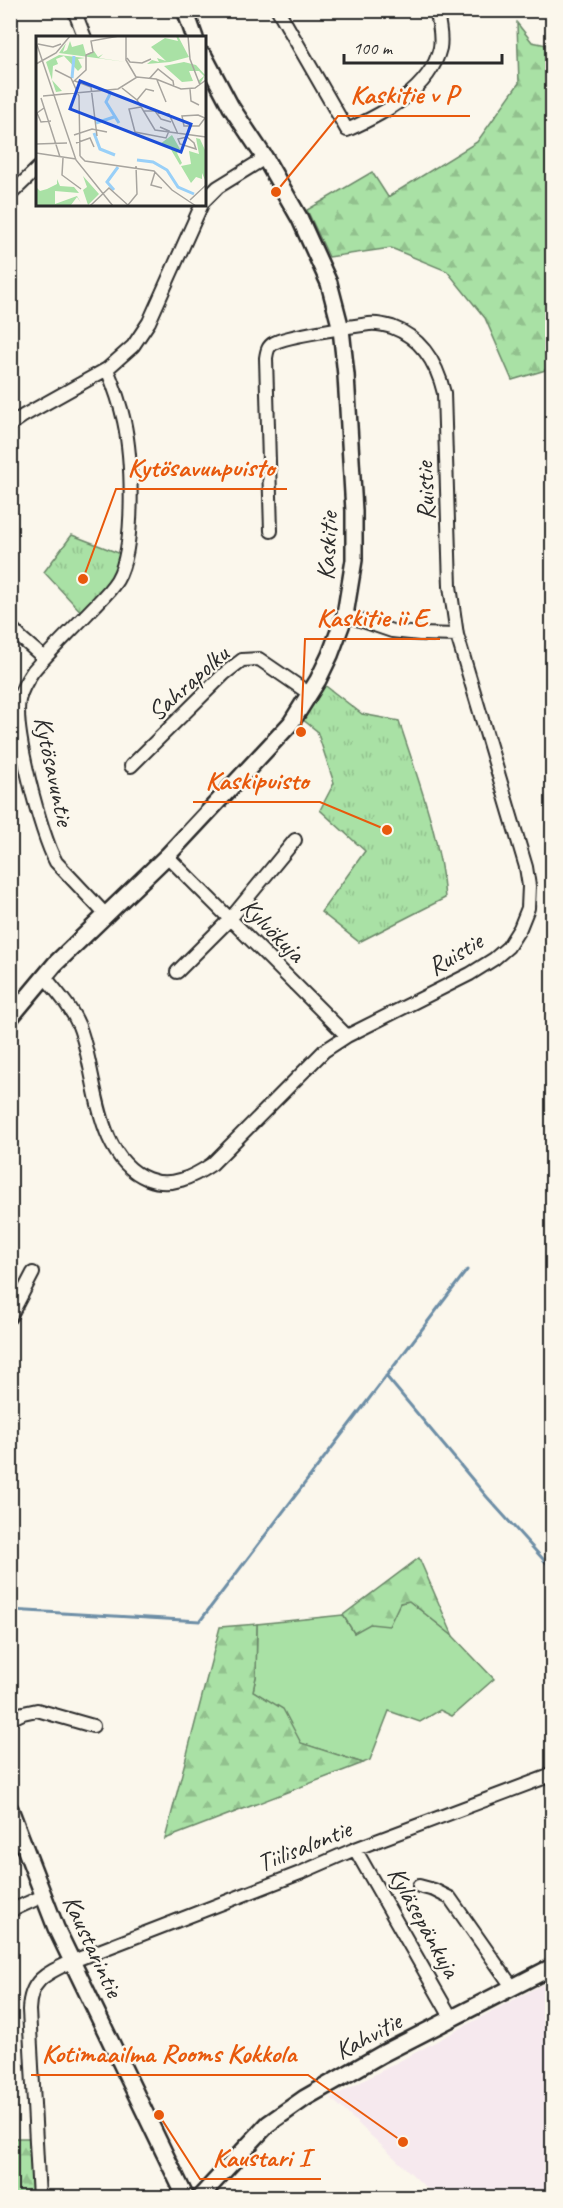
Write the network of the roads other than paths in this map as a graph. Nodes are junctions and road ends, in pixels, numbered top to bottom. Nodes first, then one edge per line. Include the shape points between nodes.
1 (74, 10) edge
2 (185, 10) edge
3 (278, 10) edge
4 (436, 10) edge
5 (84, 36) edge
6 (194, 36) edge
7 (206, 60) edge
8 (265, 158) junction
9 (36, 170) edge
10 (10, 195) edge
11 (206, 199) edge
12 (201, 206) edge
13 (336, 330) junction
14 (108, 369) junction
15 (10, 425) edge
16 (271, 531) dead end
17 (345, 615) junction
18 (10, 626) edge
19 (457, 635) junction
20 (44, 658) junction
21 (310, 694) junction
22 (131, 766) dead end
23 (295, 840) dead end
24 (167, 856) junction
25 (105, 914) junction
26 (231, 918) junction
27 (177, 972) dead end
28 (45, 977) junction
29 (10, 1018) edge
30 (347, 1036) junction
31 (33, 1274) dead end
32 (10, 1317) edge
33 (10, 1719) edge
34 (93, 1726) dead end
35 (551, 1777) edge
36 (10, 1809) edge
37 (355, 1849) junction
38 (419, 1886) dead end
39 (43, 1896) junction
40 (10, 1911) edge
41 (72, 1961) junction
42 (552, 1967) edge
43 (513, 1988) junction
44 (452, 2019) junction
45 (39, 2198) edge
46 (186, 2198) edge
47 (199, 2198) edge

1 - 5 street
2 - 6 street
3 - 4 street via 347,130 396,105 431,69 440,47
7 - 8 street, Kaskitie
8 - 11 street via 218,187
8 - 13 street, Kaskitie via 294,207 329,283
9 - 10 street
12 - 14 street via 149,322 133,346
13 - 16 street, Ruistie via 276,341 267,350
13 - 17 street, Kaskitie via 346,375 354,511 354,560
13 - 19 street, Ruistie via 370,324 394,328 428,352 441,380 450,586
14 - 15 street
14 - 20 street, Kytösavuntie via 127,437 130,502 126,557 110,591
17 - 19 street via 392,631
17 - 21 street, Kaskitie
18 - 20 street
19 - 30 street, Ruistie via 526,867 528,908 508,946 494,959
20 - 25 street, Kytösavuntie via 24,683 17,716 37,810 56,862
21 - 22 street, Sahrapolku via 259,659 242,660
21 - 24 street, Kaskitie via 291,723
23 - 26 street
24 - 25 street, Kaskitie
24 - 26 street, Kylvökuja
25 - 28 street, Kaskitie
26 - 27 street
26 - 30 street, Kylvökuja
28 - 29 street, Kaskitie
28 - 30 street, Ruistie via 78,1024 110,1143 130,1169 152,1181 183,1180 212,1164 309,1064
31 - 32 street
33 - 34 street via 38,1710
35 - 37 street, Tiilisalontie
36 - 39 street, Kaustarintie
37 - 41 street, Tiilisalontie
37 - 44 street, Kyläsepänkuja
38 - 43 street via 442,1893 456,1905
39 - 40 street
39 - 41 street, Kaustarintie
41 - 45 street, Tiilisalontie via 38,1980 29,1996
41 - 46 street, Kaustarintie
42 - 43 street, Kahvitie
43 - 44 street, Kahvitie
44 - 47 street, Kahvitie via 382,2054 286,2111 268,2124

